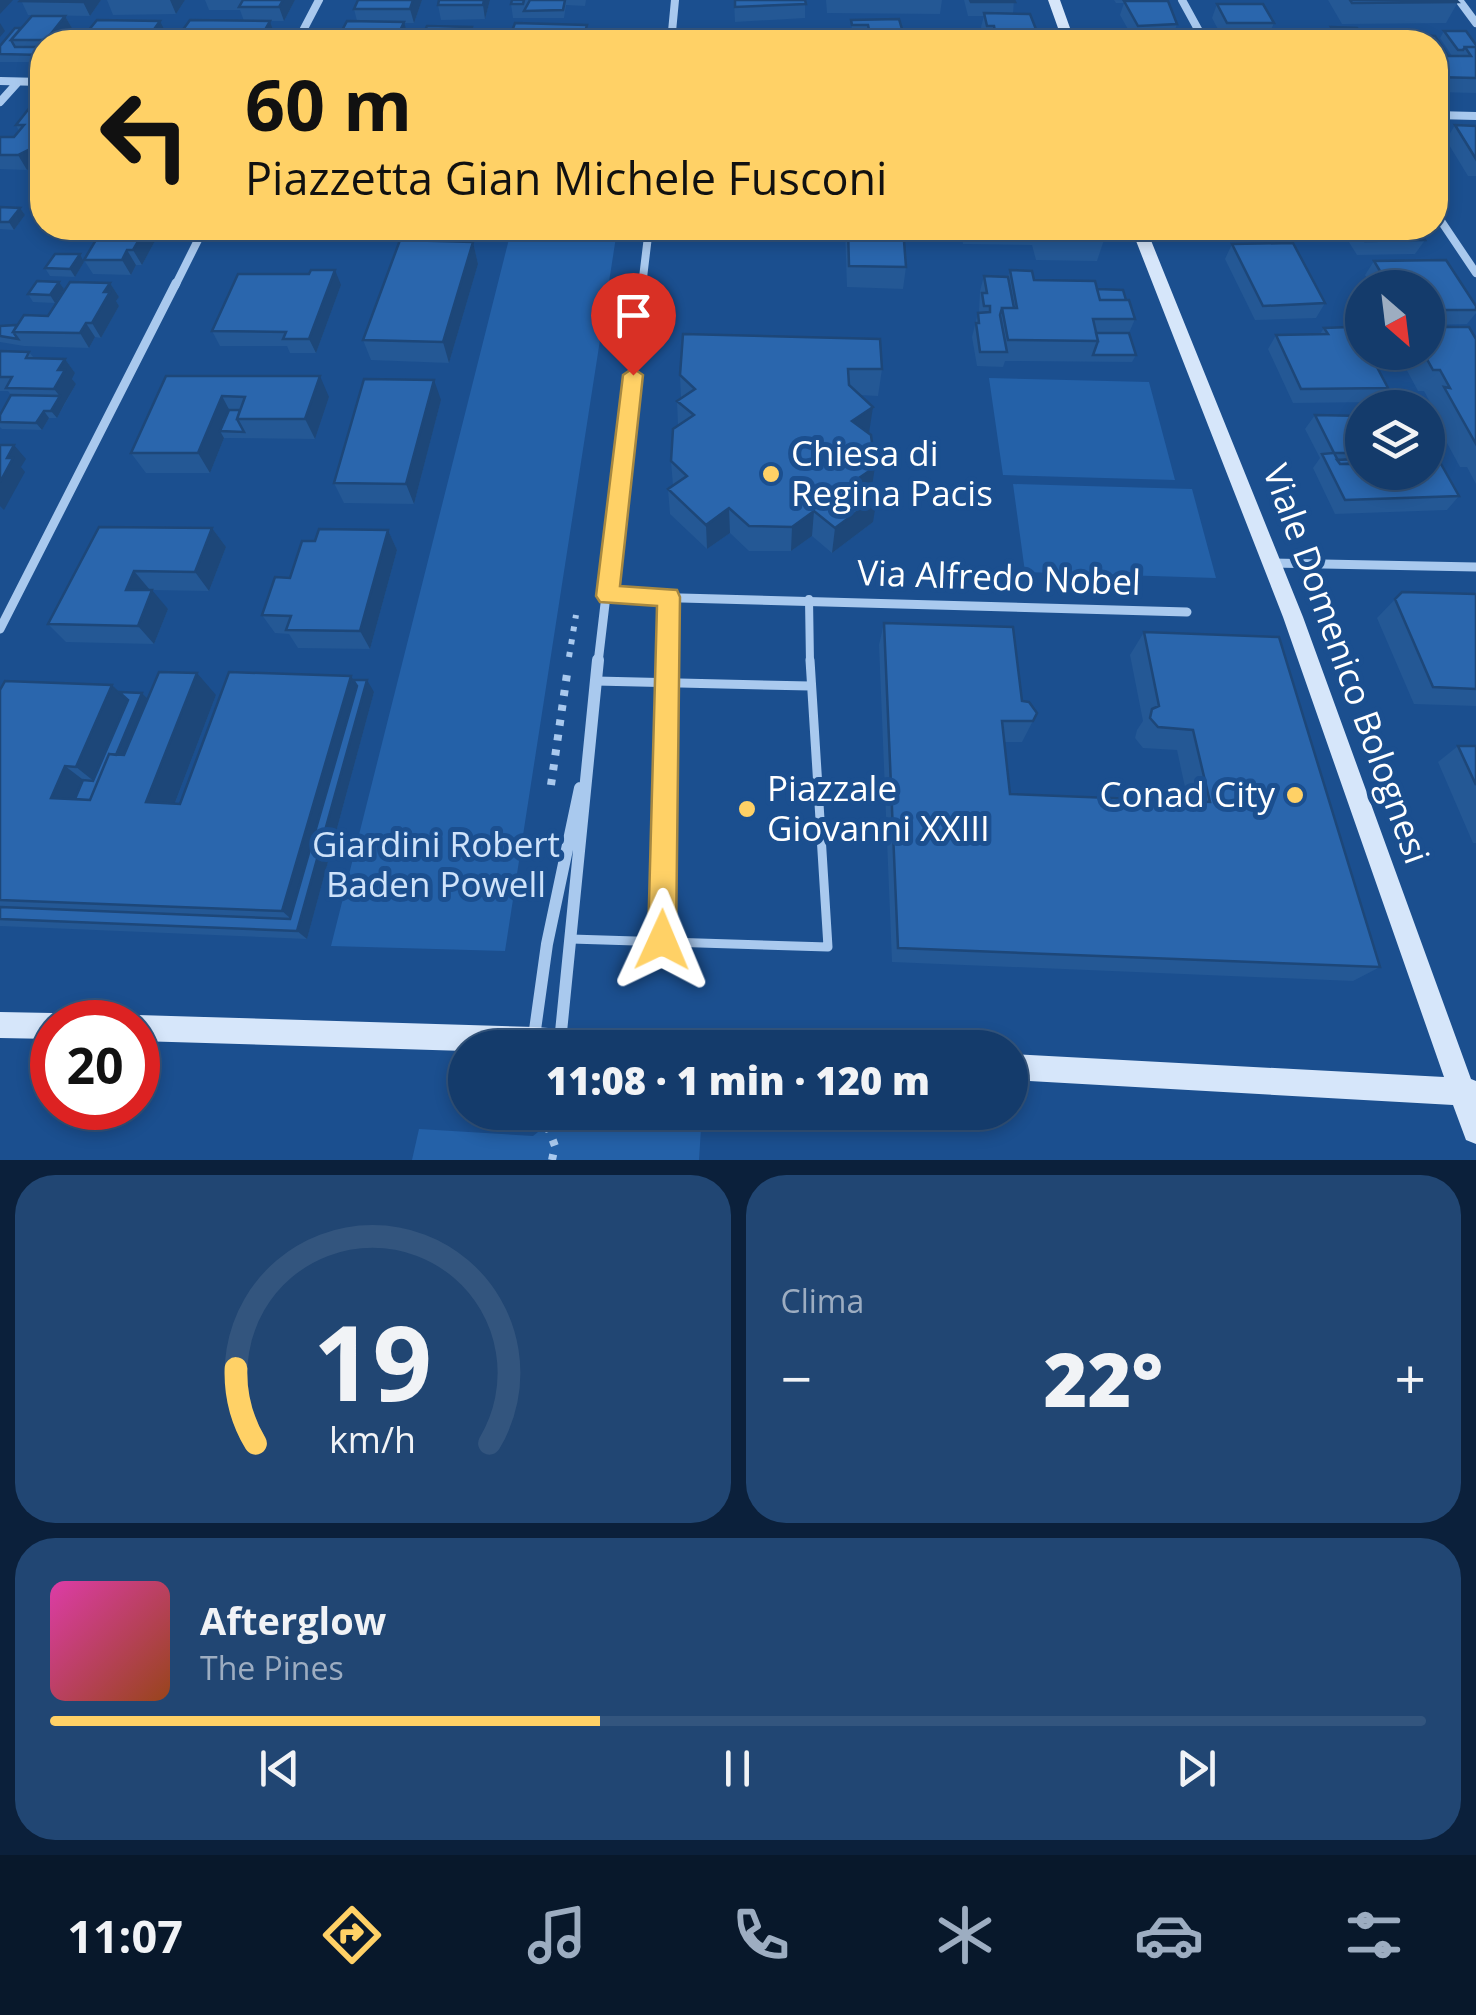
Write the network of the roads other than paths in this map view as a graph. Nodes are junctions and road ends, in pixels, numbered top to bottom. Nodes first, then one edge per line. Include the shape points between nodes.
1 (319, 0) edge
2 (676, 0) edge
3 (1054, 0) edge
4 (1182, 0) edge
5 (1459, 0) edge
6 (1476, 22) edge
7 (304, 30) edge
8 (672, 30) edge
9 (1064, 30) edge
10 (1198, 30) edge
11 (0, 81) edge
12 (18, 82) junction
13 (30, 82) edge
14 (0, 102) edge
15 (1448, 115) edge
16 (1476, 116) edge
17 (1448, 231) edge
18 (198, 240) edge
19 (649, 240) edge
20 (1143, 240) edge
21 (1476, 273) edge
22 (1272, 562) junction
23 (1476, 567) edge
24 (608, 596) junction
25 (668, 597) junction
26 (809, 600) junction
27 (1188, 612) dead end
28 (0, 629) edge
29 (596, 681) junction
30 (664, 684) junction
31 (810, 686) junction
32 (590, 738) junction
33 (570, 939) junction
34 (662, 940) junction
35 (0, 1024) edge
36 (30, 1025) edge
37 (160, 1029) edge
38 (547, 1030) edge
39 (549, 1030) edge
40 (448, 1038) edge
41 (1028, 1069) edge
42 (1469, 1092) edge
43 (1476, 1130) edge

1 - 7 street
2 - 8 street
3 - 9 street
4 - 10 street
5 - 6 street
11 - 12 street
12 - 13 street
12 - 14 street
15 - 16 street
17 - 21 street
18 - 28 street
19 - 24 street
20 - 22 street, Viale Domenico Bolognesi
22 - 23 street
22 - 42 street, Viale Domenico Bolognesi
24 - 25 street, Via Alfredo Nobel
24 - 29 street
25 - 26 street, Via Alfredo Nobel
25 - 30 lane
26 - 27 street, Via Alfredo Nobel
26 - 31 lane
29 - 30 lane
29 - 32 street
30 - 31 lane
30 - 34 lane
31 - 34 lane via 828,947
32 - 33 street
32 - 38 street via 546,944
33 - 34 lane
33 - 39 street
35 - 36 street
37 - 40 street
41 - 42 street
42 - 43 street, Viale Domenico Bolognesi

